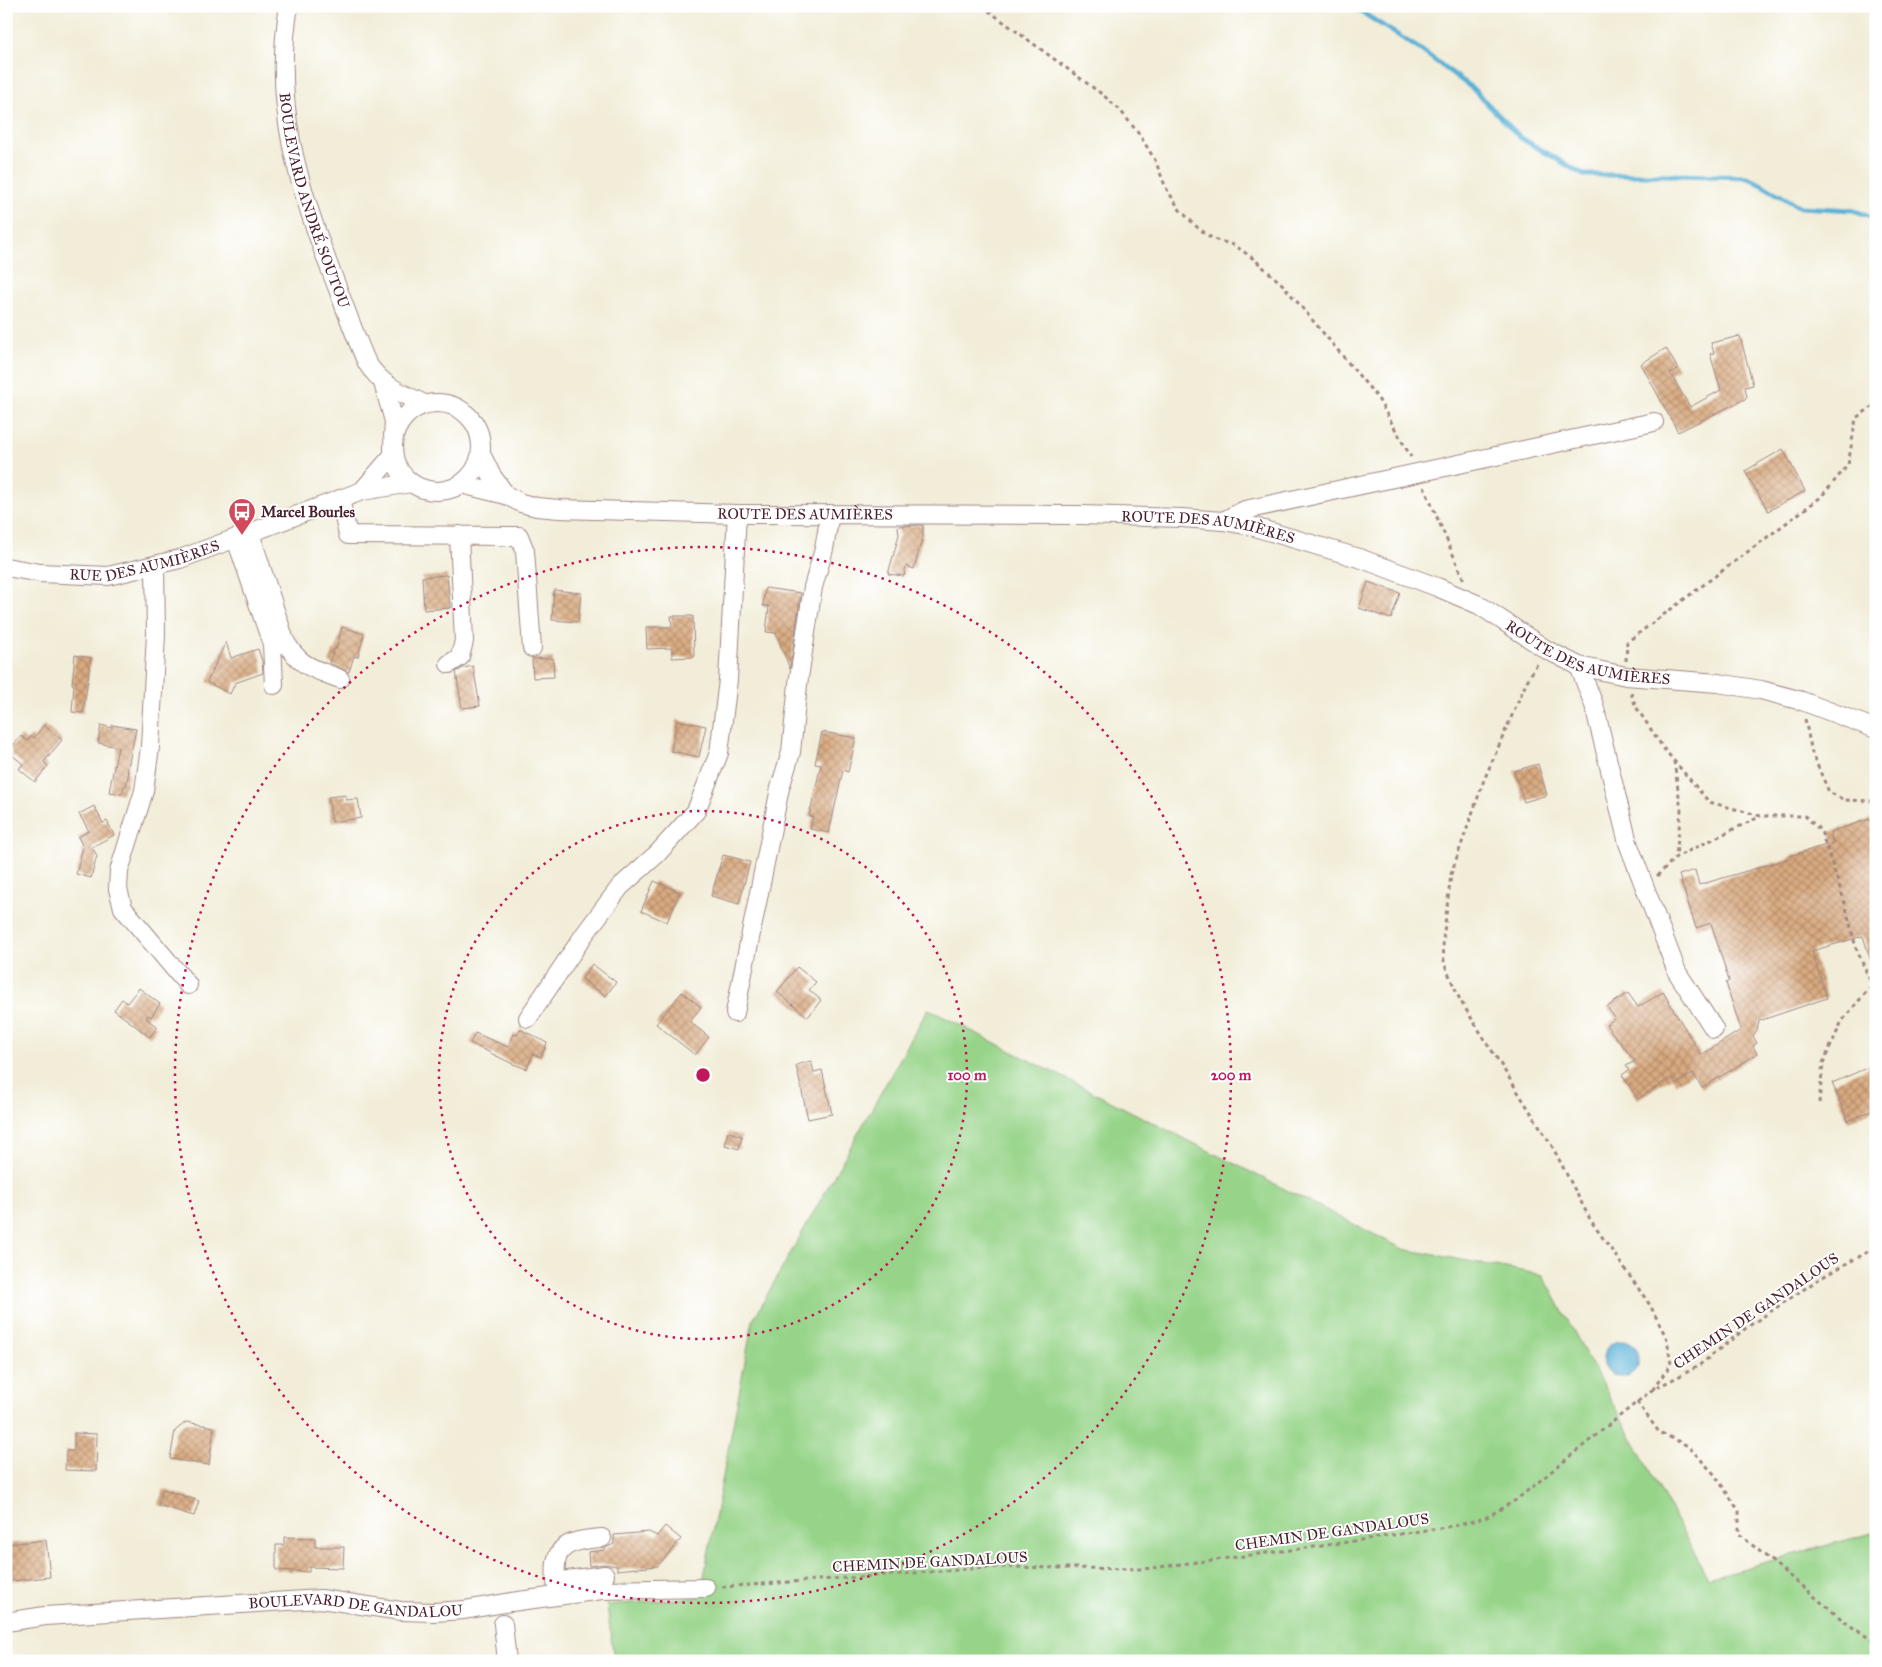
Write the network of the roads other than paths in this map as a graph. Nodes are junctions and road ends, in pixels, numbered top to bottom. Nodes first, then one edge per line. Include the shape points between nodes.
1 (289, 6) edge
2 (383, 383) junction
3 (424, 404) junction
4 (1654, 422) dead end
5 (393, 447) junction
6 (481, 454) junction
7 (411, 483) junction
8 (461, 484) junction
9 (362, 490) junction
10 (506, 495) junction
11 (340, 499) junction
12 (737, 514) junction
13 (830, 514) junction
14 (1223, 521) junction
15 (459, 535) junction
16 (243, 536) junction
17 (155, 565) junction
18 (6, 567) edge
19 (532, 648) dead end
20 (449, 664) dead end
21 (1579, 666) junction
22 (340, 678) dead end
23 (274, 685) dead end
24 (1876, 729) edge
25 (188, 985) dead end
26 (735, 1012) dead end
27 (528, 1018) dead end
28 (1714, 1029) dead end
29 (602, 1538) dead end
30 (605, 1575) dead end
31 (706, 1588) road end
32 (557, 1592) junction
33 (6, 1622) edge
34 (503, 1624) dead end
35 (508, 1661) edge

1 - 2 street, BOULEVARD ANDRÉ SOUTOU via 284,89 297,172 320,243 362,351 375,376
2 - 3 street, BOULEVARD ANDRÉ SOUTOU
2 - 5 street, BOULEVARD ANDRÉ SOUTOU via 394,421
3 - 5 street via 404,417 398,426
3 - 6 street via 440,402 454,405 467,413 481,439
4 - 14 street via 1245,510
5 - 7 street via 400,471
5 - 9 street
6 - 8 street via 471,476
6 - 10 street
7 - 8 street via 436,491 449,490
7 - 9 street
8 - 10 street, ROUTE DES AUMIÈRES
9 - 11 street, RUE DES AUMIÈRES
10 - 12 street, ROUTE DES AUMIÈRES via 521,503 559,510
11 - 15 street via 348,535
11 - 16 street, RUE DES AUMIÈRES
12 - 13 street, ROUTE DES AUMIÈRES
12 - 27 street via 728,680 719,753 696,811 657,854 620,887
13 - 14 street, ROUTE DES AUMIÈRES via 1081,515
13 - 26 street via 813,587 791,752 780,788
14 - 21 street, ROUTE DES AUMIÈRES via 1353,556 1437,587 1479,605 1547,650
15 - 19 street via 519,536 525,551
15 - 20 street via 464,641 460,657
16 - 17 street, RUE DES AUMIÈRES
16 - 22 street via 292,654 303,664
16 - 23 street via 272,644
17 - 18 street, RUE DES AUMIÈRES via 108,576 40,573
17 - 25 street via 156,634 150,748 144,791 120,871 118,889 123,908
21 - 24 street, ROUTE DES AUMIÈRES via 1626,676 1718,683 1761,690 1802,701
21 - 28 street via 1594,705 1628,842 1677,972
29 - 32 street via 564,1546 558,1553
30 - 32 street via 568,1580
31 - 32 street, BOULEVARD DE GANDALOU
32 - 33 street, BOULEVARD DE GANDALOU via 464,1610 434,1612 401,1611 321,1599 45,1616
34 - 35 street

